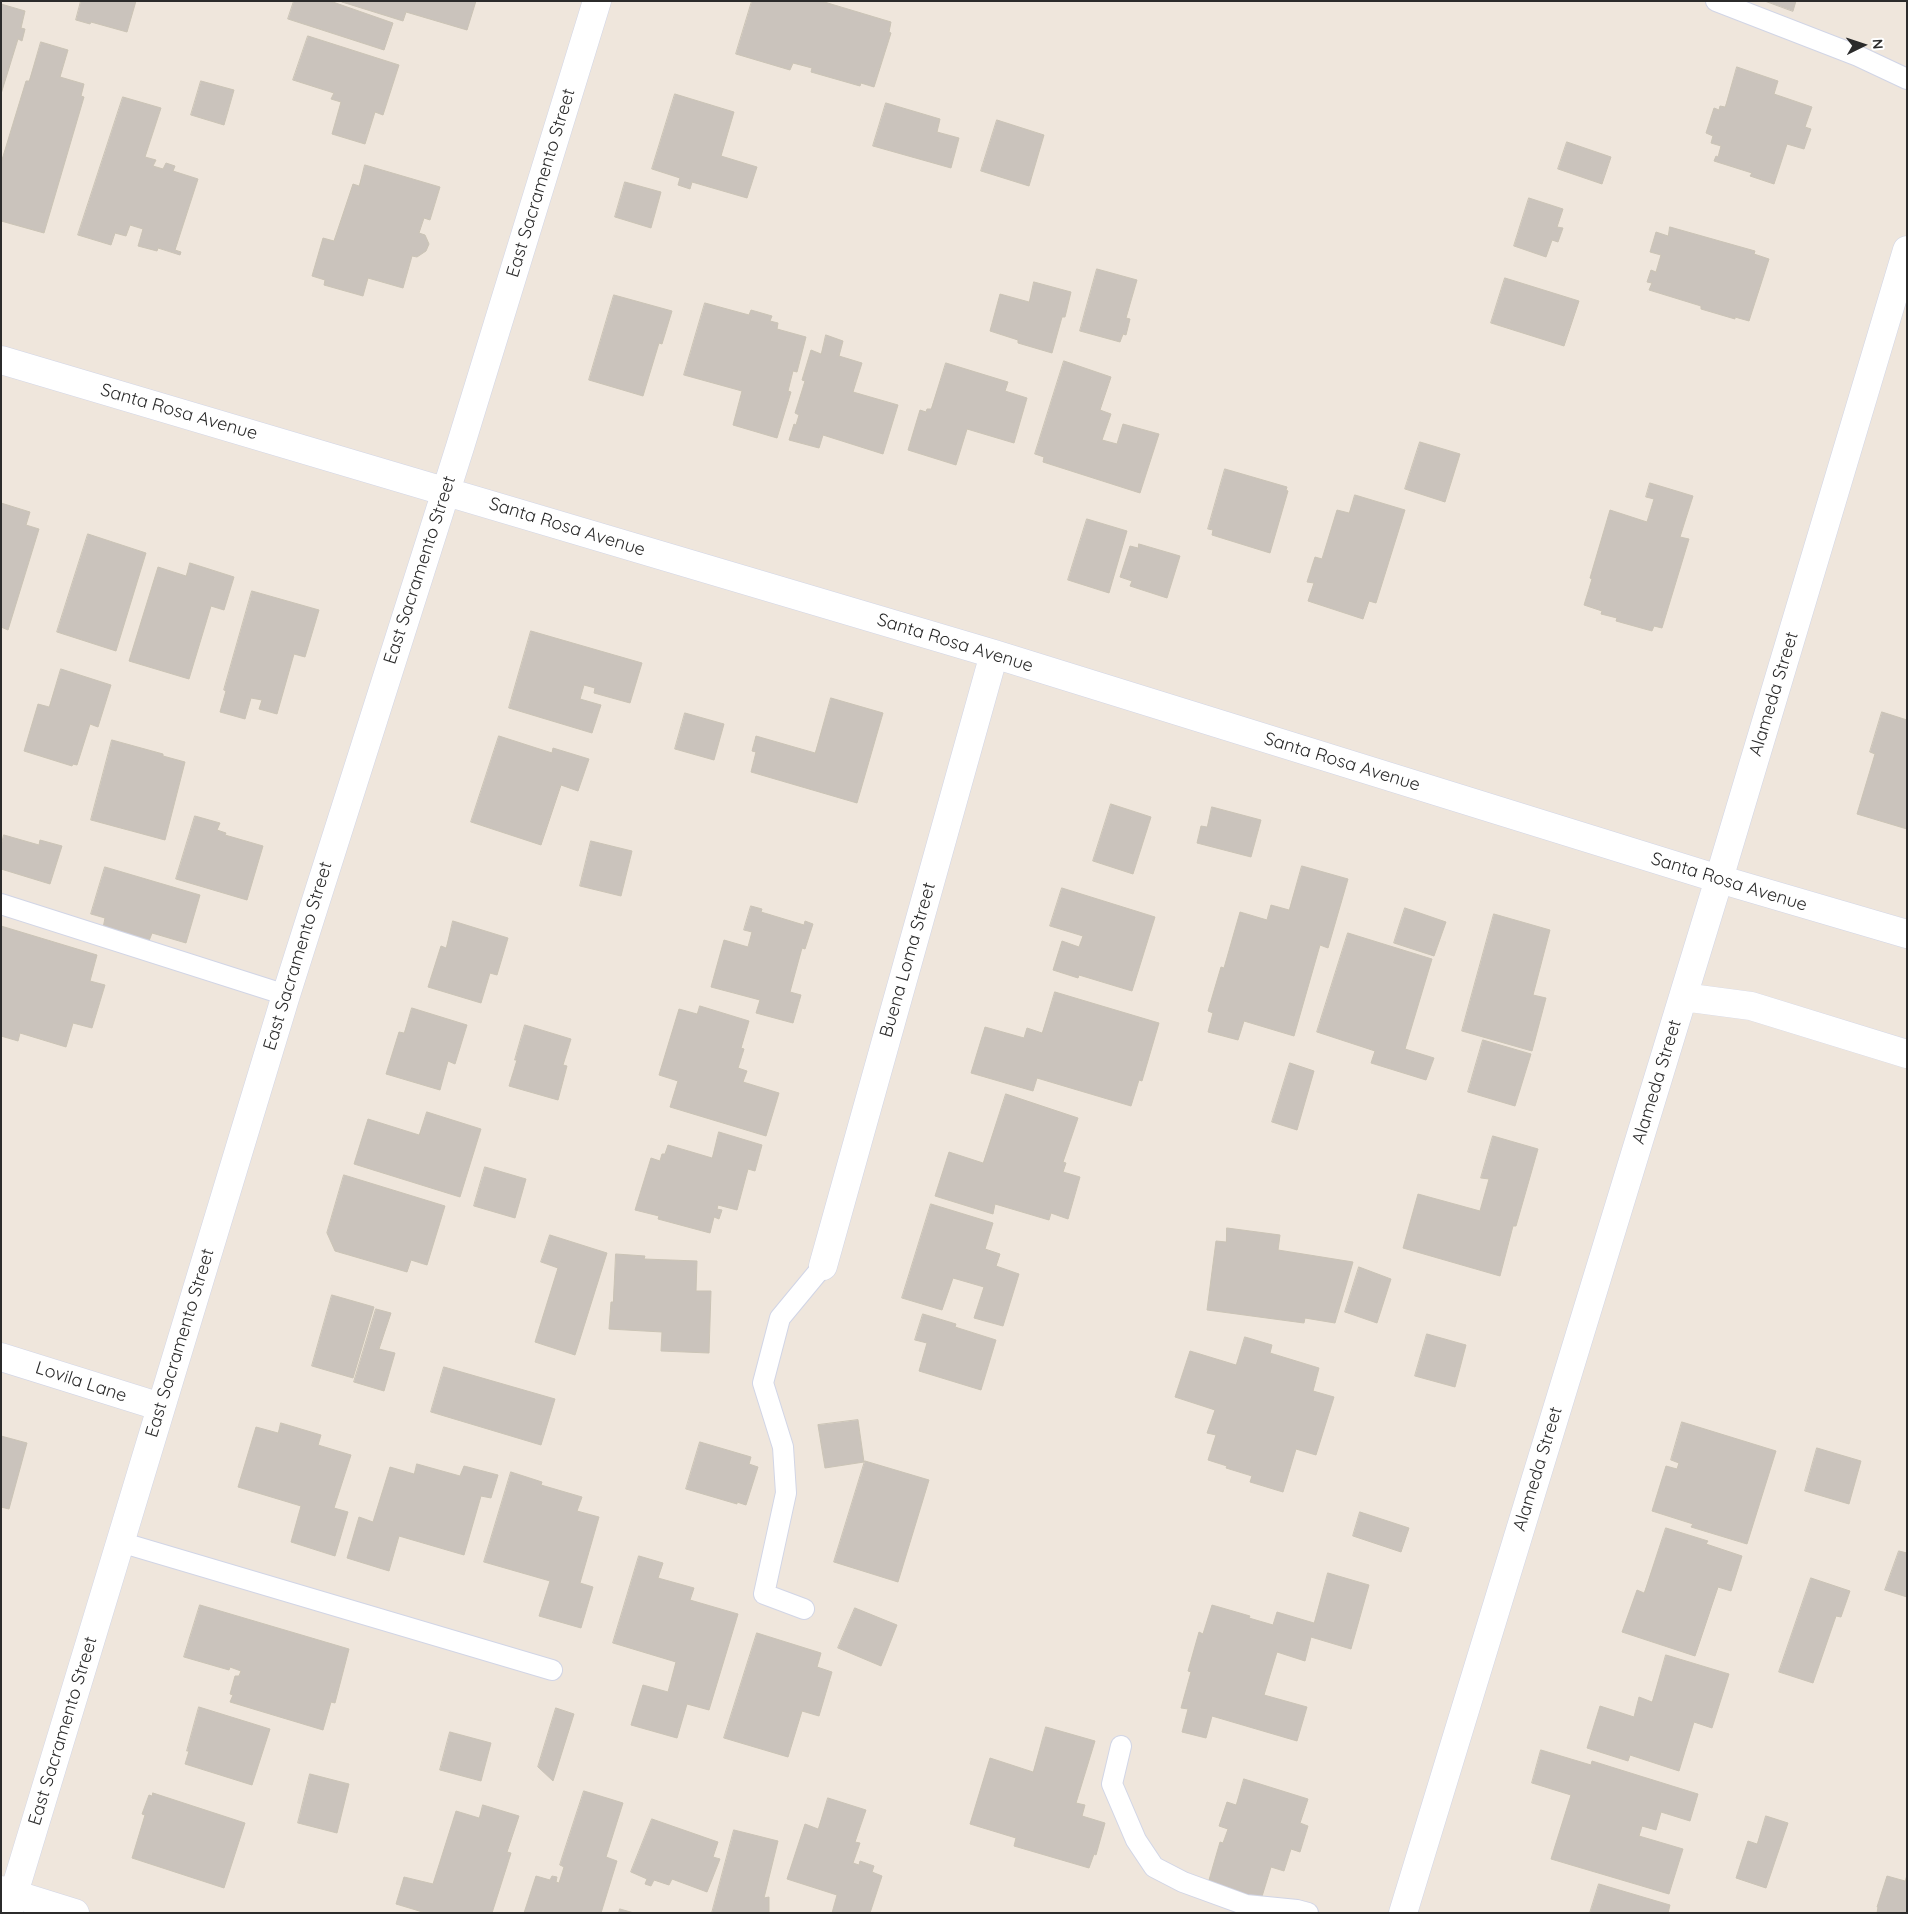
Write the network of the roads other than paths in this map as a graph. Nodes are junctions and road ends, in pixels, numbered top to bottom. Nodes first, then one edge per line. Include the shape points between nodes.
1 (597, 1) edge
2 (1716, 1) edge
3 (1907, 79) edge
4 (1907, 250) edge
5 (1, 360) edge
6 (445, 490) junction
7 (994, 654) junction
8 (1719, 879) junction
9 (1, 904) edge
10 (1907, 934) edge
11 (286, 995) junction
12 (1683, 997) junction
13 (1907, 1054) edge
14 (823, 1266) joint
15 (1, 1357) edge
16 (161, 1407) junction
17 (120, 1542) junction
18 (804, 1609) dead end
19 (552, 1670) dead end
20 (1121, 1746) dead end
21 (8, 1899) edge
22 (75, 1913) edge
23 (1308, 1913) edge
24 (1403, 1913) edge

1 - 6 street, East Sacramento Street
2 - 3 lane via 1858,56
4 - 8 street, Alameda Street
5 - 6 street, Santa Rosa Avenue
6 - 7 street, Santa Rosa Avenue
6 - 11 street, East Sacramento Street
7 - 8 street, Santa Rosa Avenue
7 - 14 street, Buena Loma Street
8 - 10 street, Santa Rosa Avenue
8 - 12 street, Alameda Street
9 - 11 lane
11 - 16 street, East Sacramento Street
12 - 13 street via 1752,1006
12 - 24 street, Alameda Street
14 - 18 lane via 780,1318 764,1383 782,1447 786,1493 764,1594
15 - 16 street, Lovila Lane
16 - 17 street, East Sacramento Street
17 - 19 lane
17 - 21 street, East Sacramento Street
20 - 23 lane via 1112,1784 1136,1840 1154,1867 1183,1882 1246,1905
21 - 22 street

